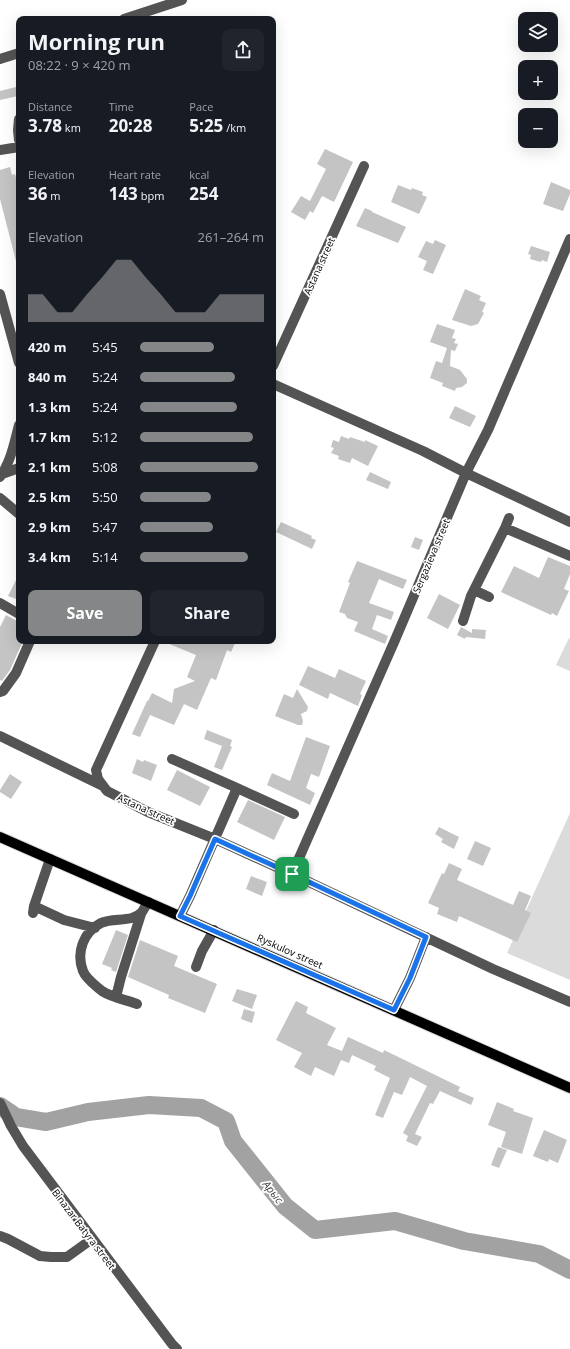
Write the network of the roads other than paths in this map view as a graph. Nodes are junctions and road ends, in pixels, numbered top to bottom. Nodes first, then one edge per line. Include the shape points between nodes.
1 (182, 0) edge
2 (133, 16) edge
3 (16, 54) edge
4 (0, 59) edge
5 (16, 147) edge
6 (0, 150) edge
7 (364, 166) dead end
8 (570, 240) edge
9 (0, 294) edge
10 (16, 352) edge
11 (276, 359) edge
12 (276, 385) edge
13 (16, 451) edge
14 (0, 458) edge
15 (16, 469) edge
16 (466, 473) junction
17 (1, 475) edge
18 (0, 498) edge
19 (16, 511) edge
20 (570, 522) edge
21 (570, 556) edge
22 (474, 590) junction
23 (489, 597) dead end
24 (0, 604) edge
25 (16, 612) edge
26 (463, 621) dead end
27 (29, 644) edge
28 (154, 644) edge
29 (0, 692) edge
30 (0, 736) edge
31 (172, 760) dead end
32 (103, 786) junction
33 (237, 788) junction
34 (294, 814) dead end
35 (0, 837) edge
36 (215, 839) junction
37 (50, 858) junction
38 (292, 874) junction
39 (148, 902) junction
40 (141, 914) junction
41 (180, 916) junction
42 (95, 928) junction
43 (214, 930) junction
44 (426, 937) junction
45 (196, 967) dead end
46 (116, 997) junction
47 (570, 1002) edge
48 (136, 1004) dead end
49 (394, 1010) junction
50 (570, 1088) edge
51 (0, 1103) edge
52 (0, 1236) edge
53 (92, 1239) junction
54 (177, 1349) edge

1 - 2 street
3 - 4 street
5 - 6 street
7 - 11 street, Astana street
8 - 16 street, Sergazieva street via 488,430
9 - 10 street
12 - 16 street via 423,450
13 - 14 street
13 - 17 street
15 - 17 street
16 - 20 street
16 - 38 street, Sergazieva street
18 - 19 street
21 - 22 street via 507,523
22 - 23 street
22 - 26 street
24 - 25 street
27 - 29 street via 16,673
28 - 32 street via 96,770 98,780
30 - 32 street, Astana street
31 - 33 street
32 - 36 street, Astana street via 107,791 148,812
33 - 34 street
33 - 36 street
35 - 37 main road, Ryskulov street
36 - 38 street, Astana street
36 - 41 street
37 - 39 main road, Ryskulov street
37 - 42 street via 33,910
38 - 44 street, Astana street
39 - 40 street
39 - 41 main road, Ryskulov street
40 - 42 street via 129,919 101,923
40 - 46 street
41 - 43 main road, Ryskulov street
42 - 46 street via 89,932 81,945 83,971 90,982
43 - 45 street
43 - 49 main road, Ryskulov street
44 - 47 street, Astana street
44 - 49 street
46 - 48 street
49 - 50 main road, Ryskulov street
51 - 53 street, Binazar Batyra street via 22,1146
52 - 53 street via 40,1256 51,1257 67,1257
53 - 54 street, Binazar Batyra street

